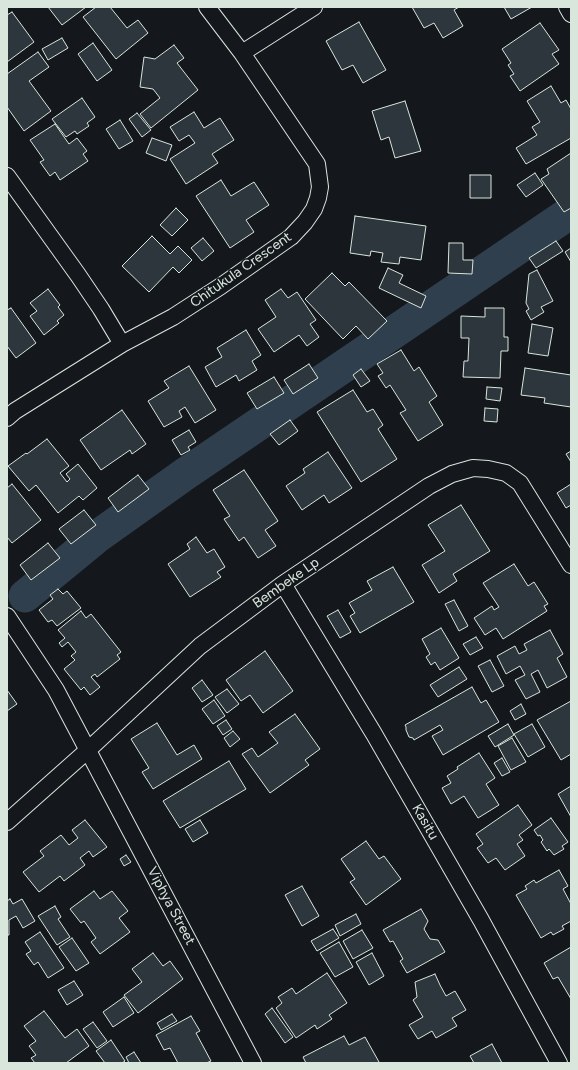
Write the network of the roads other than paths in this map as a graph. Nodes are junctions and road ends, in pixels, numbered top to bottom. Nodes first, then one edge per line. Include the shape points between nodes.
1 (207, 7) edge
2 (314, 7) edge
3 (567, 7) edge
4 (571, 14) edge
5 (242, 53) junction
6 (7, 176) edge
7 (122, 344) junction
8 (7, 418) edge
9 (571, 565) edge
10 (283, 584) junction
11 (7, 616) edge
12 (88, 750) junction
13 (7, 822) edge
14 (253, 1063) edge
15 (559, 1063) edge

1 - 5 street, Chitukula Crescent
2 - 5 street
3 - 4 street
5 - 7 street, Chitukula Crescent via 317,164 320,187 314,209 291,237 247,268 173,317
6 - 7 street via 78,275
7 - 8 street, Chitukula Crescent
9 - 10 street, Bembeke Lp via 520,483 506,473 473,468 452,474 429,486
10 - 12 street, Bembeke Lp via 200,646
10 - 15 street, Kasitu via 374,734 481,920
11 - 12 street, Viphya Street via 56,690
12 - 13 street, Bembeke Lp
12 - 14 street, Viphya Street

